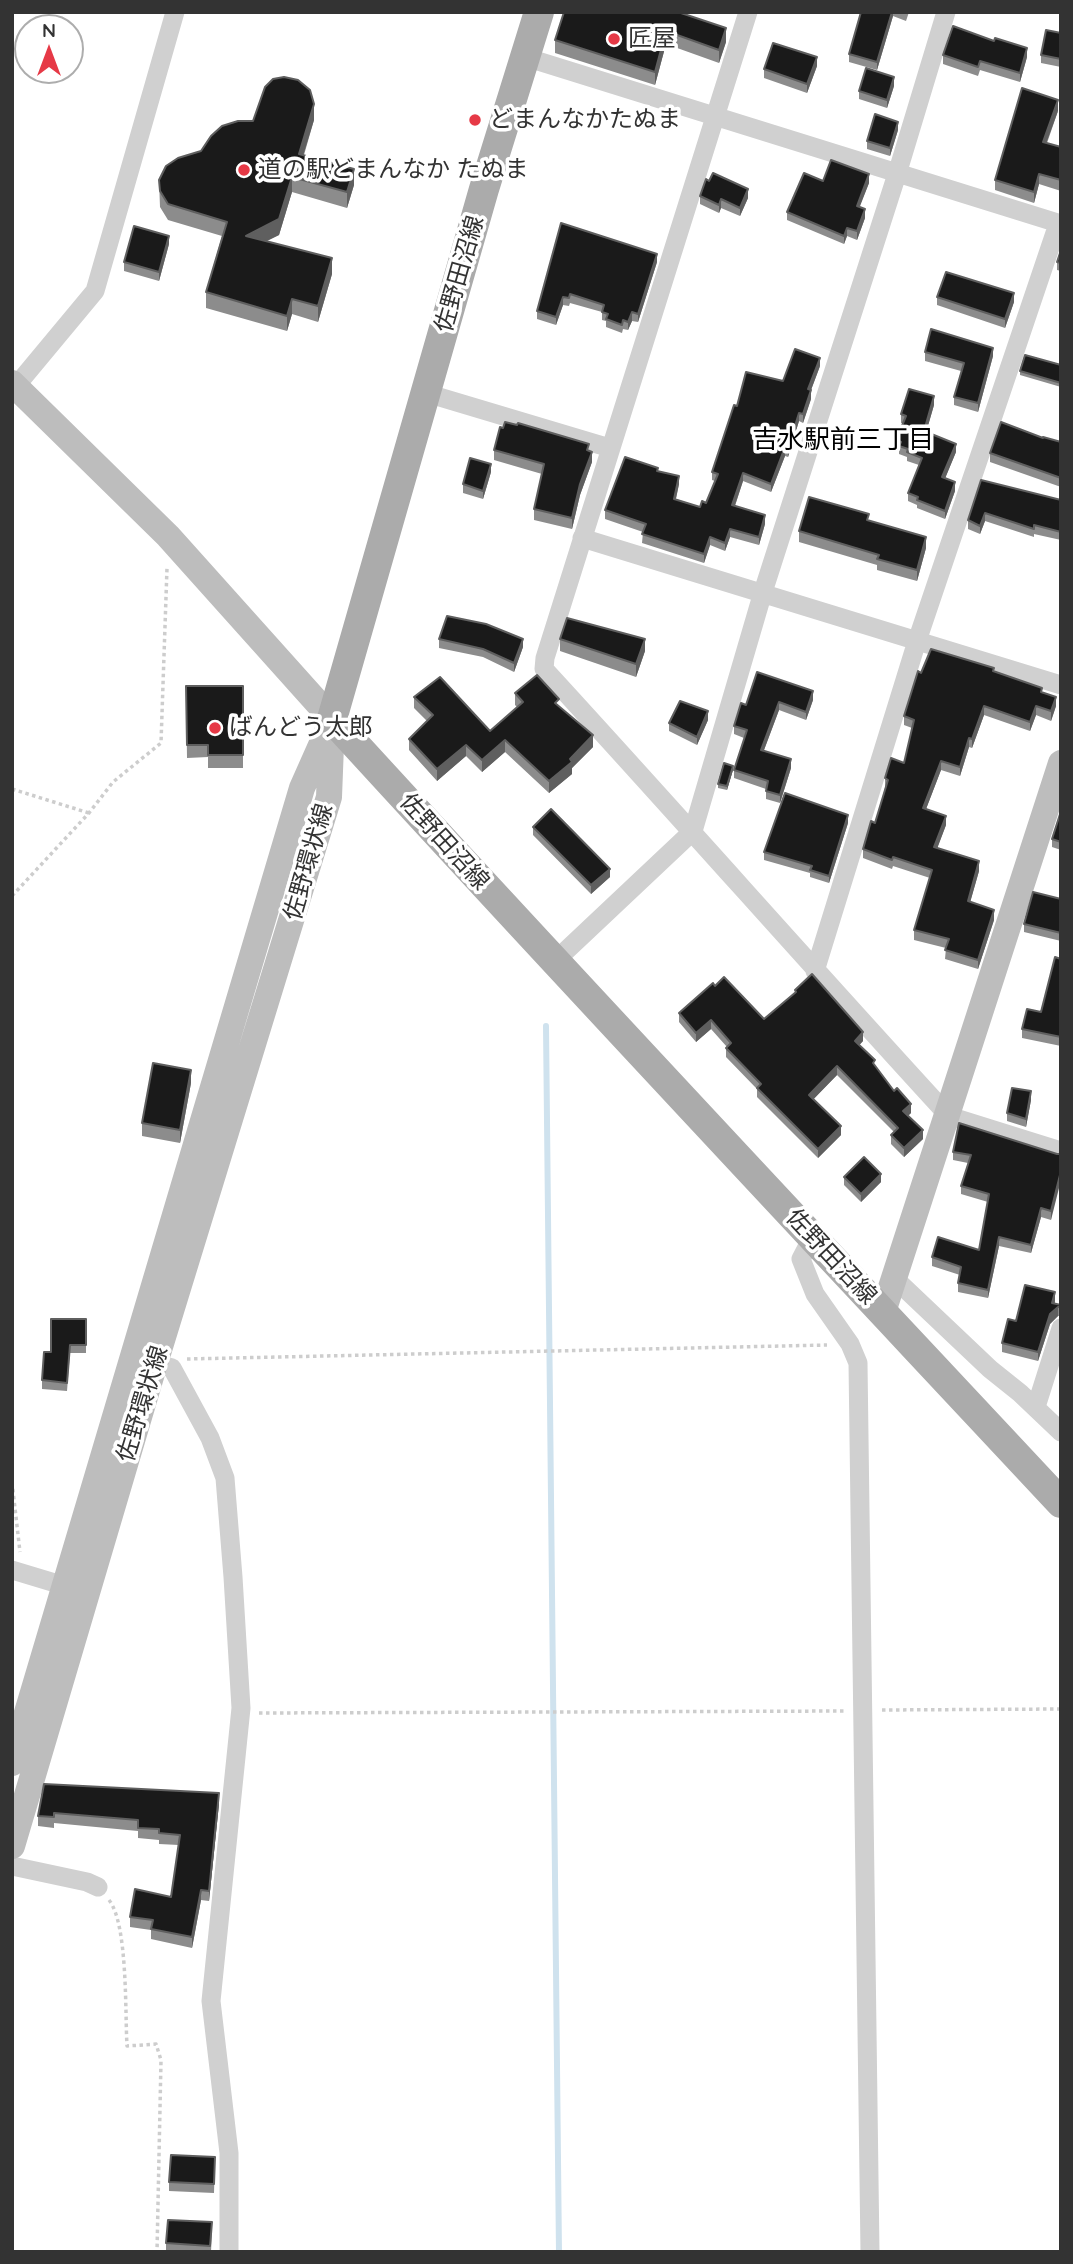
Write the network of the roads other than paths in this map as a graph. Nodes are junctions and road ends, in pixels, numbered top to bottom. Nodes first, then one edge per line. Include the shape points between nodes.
1 (175, 12) edge
2 (538, 12) edge
3 (748, 12) edge
4 (946, 12) edge
5 (525, 57) junction
6 (716, 117) junction
7 (897, 174) junction
8 (1060, 224) edge
9 (14, 384) edge
10 (426, 393) junction
11 (610, 448) junction
12 (582, 538) junction
13 (764, 592) junction
14 (917, 641) junction
15 (1061, 685) edge
16 (332, 719) junction
17 (1061, 763) edge
18 (693, 831) junction
19 (554, 962) junction
20 (815, 971) junction
21 (946, 1114) junction
22 (1061, 1151) edge
23 (813, 1236) junction
24 (894, 1278) junction
25 (883, 1312) junction
26 (1061, 1328) edge
27 (153, 1363) junction
28 (1036, 1407) junction
29 (1061, 1432) edge
30 (1061, 1503) edge
31 (17, 1572) edge
32 (76, 1589) junction
33 (12, 1763) edge
34 (12, 1846) edge
35 (12, 1866) edge
36 (98, 1887) road end
37 (229, 2252) edge
38 (870, 2252) edge

1 - 9 street via 95,291
2 - 5 main road, 佐野田沼線
3 - 6 street
4 - 7 street
5 - 6 street
5 - 10 main road, 佐野田沼線
6 - 7 street
6 - 11 street
7 - 8 street
7 - 13 street
8 - 14 street
9 - 16 main road via 168,536
10 - 11 street
10 - 16 main road, 佐野田沼線
11 - 12 street
12 - 13 street
12 - 18 street via 544,670
13 - 14 street
13 - 18 street
14 - 15 street
14 - 20 street
16 - 19 main road, 佐野田沼線
16 - 27 main road, 佐野環状線 via 329,797
17 - 21 main road
18 - 19 street
18 - 20 street
19 - 23 main road, 佐野田沼線
20 - 21 street
21 - 22 street
21 - 24 main road
23 - 25 main road, 佐野田沼線
23 - 38 street via 801,1259 815,1294 858,1363
24 - 25 main road
24 - 28 street
25 - 30 main road, 佐野田沼線
26 - 28 street
27 - 32 main road, 佐野環状線
27 - 37 street via 210,1438 225,1478 241,1708 211,2001 229,2153
28 - 29 street
31 - 32 street
32 - 33 main road, 佐野環状線
32 - 34 main road, 佐野環状線
35 - 36 street

